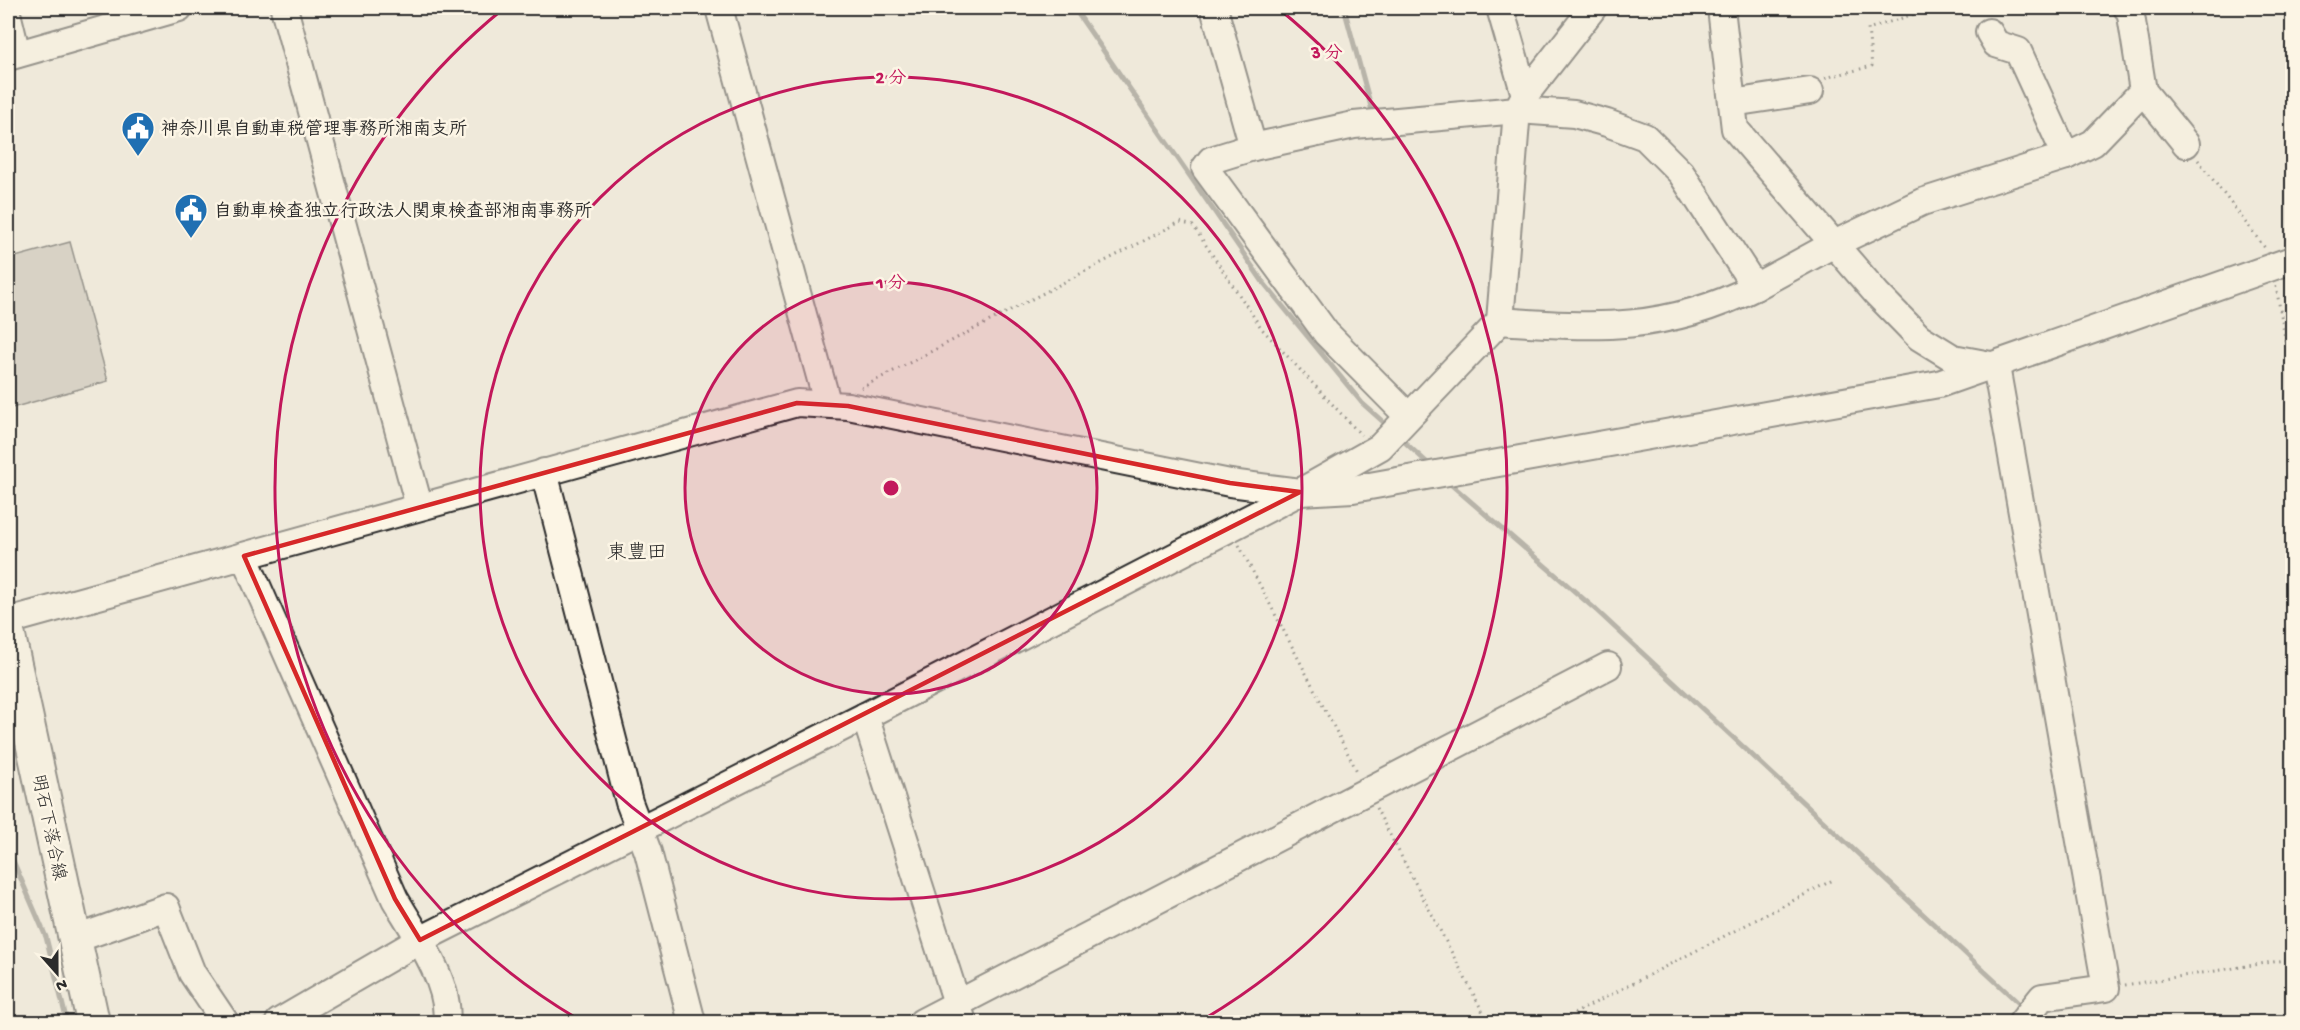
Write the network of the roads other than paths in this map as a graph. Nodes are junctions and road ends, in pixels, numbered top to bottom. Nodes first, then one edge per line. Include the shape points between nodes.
1 (179, 8) edge
2 (284, 8) edge
3 (718, 8) edge
4 (1214, 8) edge
5 (1500, 8) edge
6 (1593, 8) edge
7 (1721, 8) edge
8 (2127, 8) edge
9 (8, 17) edge
10 (1989, 32) dead end
11 (12, 55) edge
12 (1810, 91) road end
13 (2143, 91) junction
14 (1521, 103) junction
15 (1732, 103) junction
16 (2186, 144) dead end
17 (1253, 147) junction
18 (2066, 156) junction
19 (1834, 244) junction
20 (2292, 261) edge
21 (1755, 287) junction
22 (1500, 321) junction
23 (1996, 366) junction
24 (838, 404) junction
25 (1408, 416) junction
26 (544, 472) junction
27 (1300, 492) junction
28 (419, 506) junction
29 (244, 556) junction
30 (8, 621) edge
31 (8, 632) edge
32 (1608, 666) dead end
33 (865, 716) junction
34 (640, 829) junction
35 (73, 940) junction
36 (420, 940) junction
37 (959, 1014) edge
38 (93, 1023) edge
39 (225, 1023) edge
40 (279, 1023) edge
41 (446, 1023) edge
42 (692, 1023) edge
43 (922, 1023) edge
44 (2022, 1023) edge

1 - 11 street
2 - 28 street
3 - 24 street
4 - 17 street
5 - 14 street
6 - 14 street
7 - 15 street
8 - 13 street
9 - 11 street
10 - 18 street via 1996,44 2018,51
12 - 15 street
13 - 16 street
13 - 18 street via 2093,143
14 - 17 street via 1354,125
14 - 21 street via 1574,114 1645,137 1680,173
14 - 22 street
15 - 19 street via 1735,129
17 - 25 street via 1211,160 1205,168 1326,333
18 - 19 street via 1922,202
19 - 21 street
19 - 23 street via 1919,337 1953,358
20 - 23 street
21 - 22 street via 1726,302 1682,316 1620,326
22 - 25 street
23 - 27 street via 1939,384 1353,489
23 - 44 street via 2106,988 2042,997
24 - 26 street via 796,403
24 - 27 street via 1230,483
25 - 27 street via 1377,448
26 - 28 street
26 - 34 street via 629,801
27 - 33 street
28 - 29 street
29 - 30 street
29 - 36 street via 394,899
31 - 35 main road, 明石下落合線
32 - 37 street
33 - 34 street
33 - 37 street
34 - 36 street
34 - 42 street
35 - 38 main road, 明石下落合線
35 - 39 street via 166,907 192,973
36 - 40 street
36 - 41 street via 445,995
37 - 43 street

